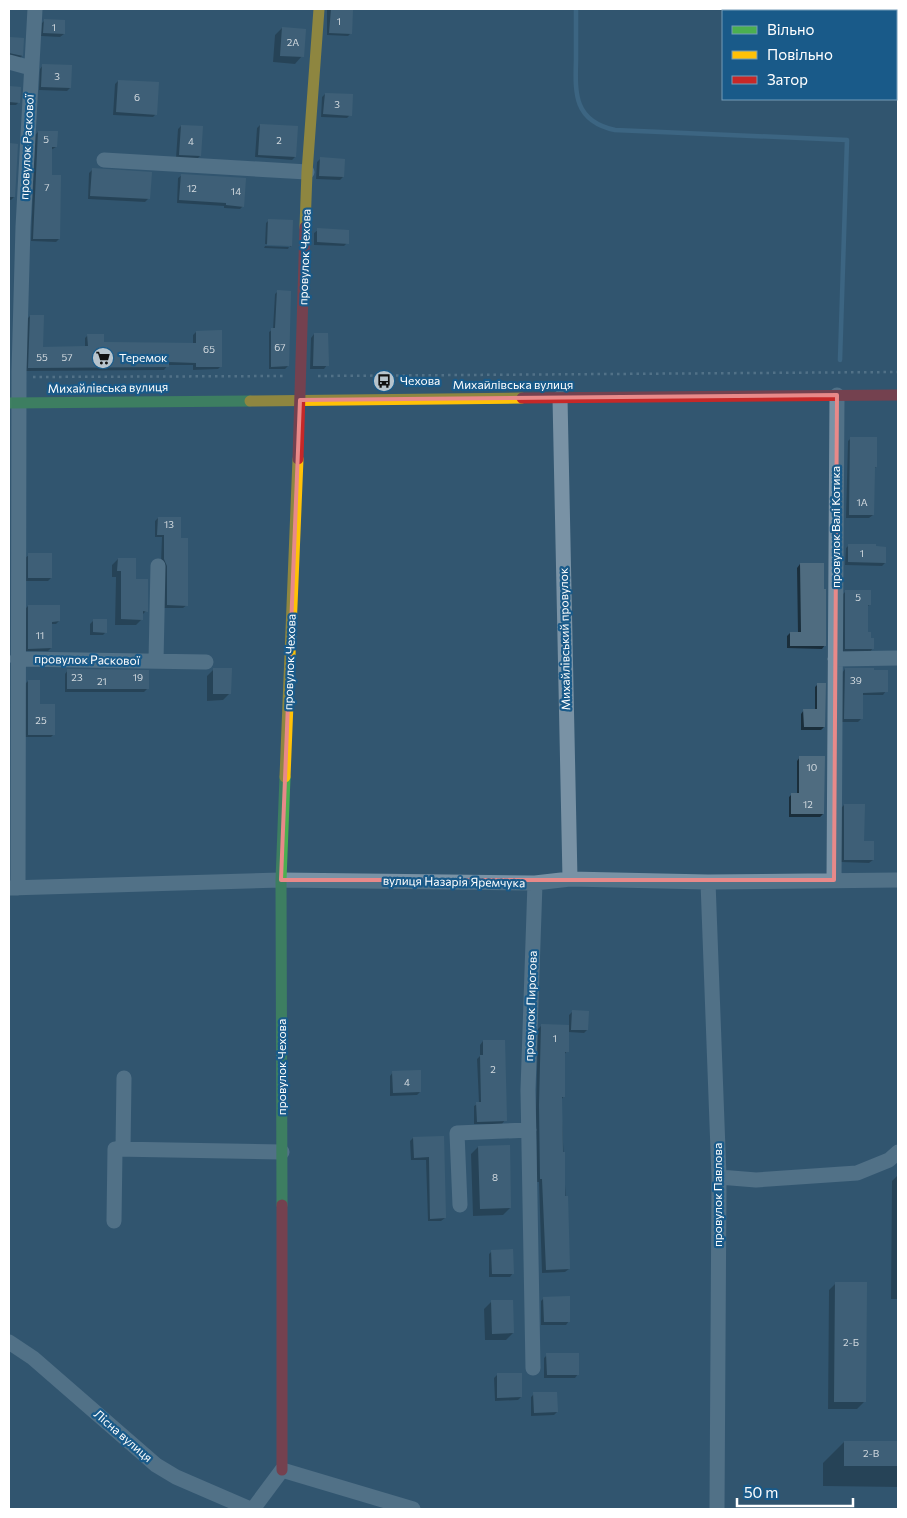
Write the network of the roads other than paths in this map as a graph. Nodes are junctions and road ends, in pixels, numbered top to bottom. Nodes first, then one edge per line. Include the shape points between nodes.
1 (35, 9) edge
2 (319, 9) edge
3 (9, 62) edge
4 (31, 68) junction
5 (104, 160) dead end
6 (307, 172) junction
7 (16, 227) edge
8 (837, 395) junction
9 (898, 395) edge
10 (560, 398) junction
11 (300, 400) junction
12 (14, 403) edge
13 (158, 566) dead end
14 (898, 658) edge
15 (18, 659) junction
16 (835, 659) junction
17 (156, 661) junction
18 (206, 662) dead end
19 (570, 879) junction
20 (281, 880) junction
21 (834, 880) junction
22 (898, 880) edge
23 (708, 882) junction
24 (535, 883) junction
25 (14, 888) edge
26 (124, 1078) dead end
27 (529, 1130) junction
28 (123, 1149) junction
29 (282, 1152) junction
30 (898, 1152) edge
31 (719, 1177) junction
32 (460, 1205) dead end
33 (114, 1221) dead end
34 (9, 1342) edge
35 (533, 1368) dead end
36 (282, 1470) junction
37 (251, 1509) edge
38 (413, 1509) edge
39 (716, 1509) edge

1 - 4 street, провулок Раскової
2 - 6 street, провулок Чехова
3 - 4 street
4 - 7 street, провулок Раскової
5 - 6 street
6 - 11 street, провулок Чехова
7 - 12 street, провулок Раскової via 19,377
8 - 9 street, Михайлівська вулиця
8 - 10 street, Михайлівська вулиця
8 - 16 street, провулок Валі Котика
10 - 11 street, Михайлівська вулиця
10 - 19 street, Михайлівський провулок
11 - 12 street, Михайлівська вулиця
11 - 20 street, провулок Чехова
12 - 15 street, провулок Раскової
13 - 17 street, провулок Раскової
14 - 16 street
15 - 17 street, провулок Раскової
15 - 25 street, провулок Раскової
16 - 21 street, провулок Валі Котика
17 - 18 street, провулок Раскової
19 - 23 street, вулиця Назарія Яремчука
19 - 24 street, вулиця Назарія Яремчука
20 - 24 street, вулиця Назарія Яремчука
20 - 25 street, вулиця Назарія Яремчука
20 - 29 street, провулок Чехова
21 - 22 street, вулиця Назарія Яремчука
21 - 23 street, вулиця Назарія Яремчука
23 - 31 street, провулок Павлова
24 - 27 street, провулок Пирогова
26 - 28 street
27 - 32 street via 457,1133
27 - 35 street, провулок Пирогова
28 - 29 street
28 - 33 street via 115,1149
29 - 36 street, провулок Чехова
30 - 31 street via 889,1160 857,1173 756,1180
31 - 39 street, провулок Павлова
34 - 37 street, Лісна вулиця via 33,1358 156,1465
36 - 37 street, Лісна вулиця
36 - 38 street

